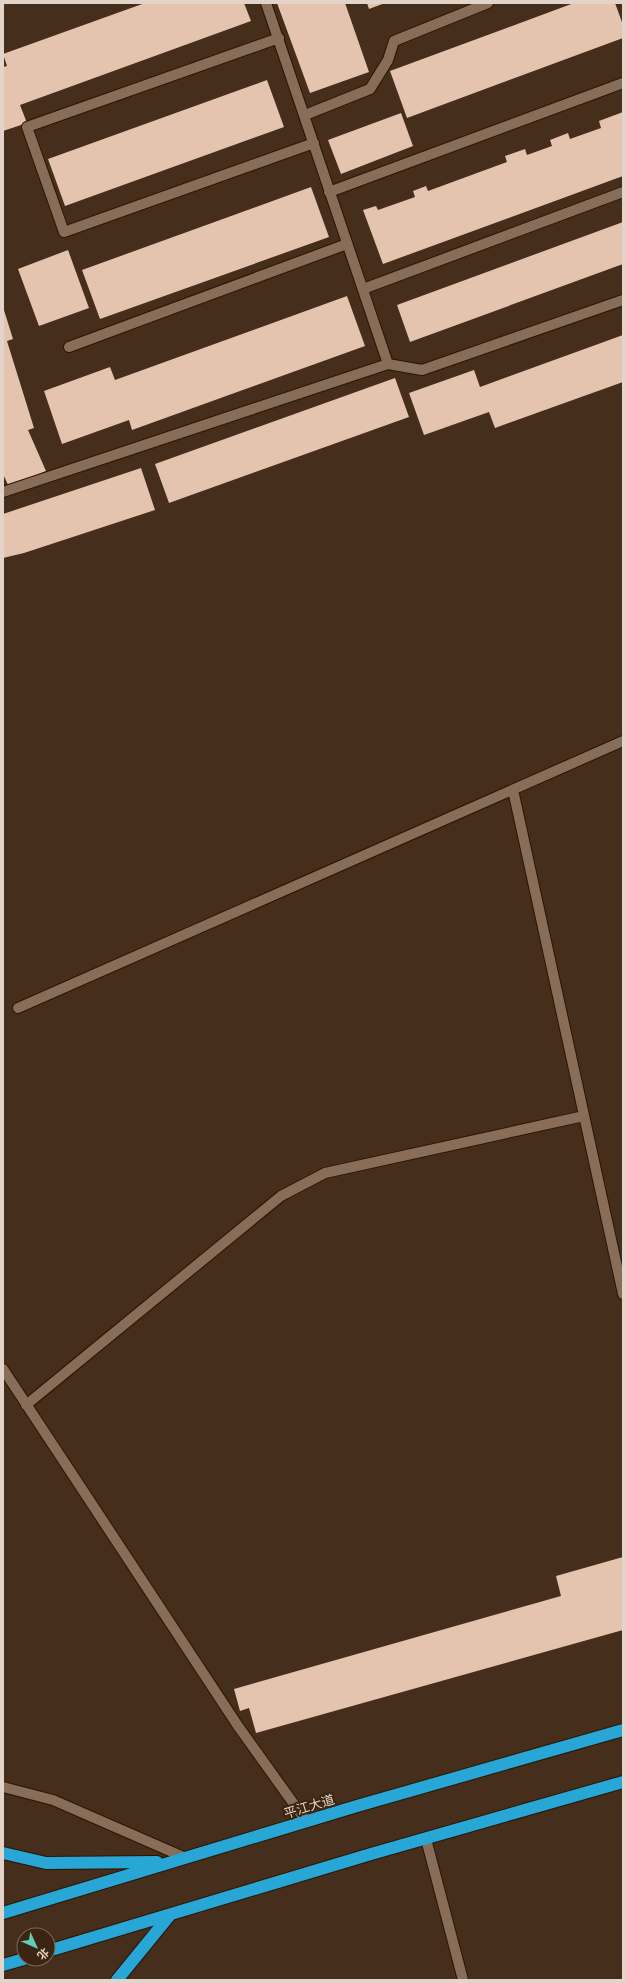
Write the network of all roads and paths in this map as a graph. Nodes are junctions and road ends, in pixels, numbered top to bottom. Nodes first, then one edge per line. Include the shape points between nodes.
1 (266, 3) edge
2 (488, 3) edge
3 (279, 38) junction
4 (623, 83) edge
5 (305, 115) junction
6 (314, 143) junction
7 (329, 192) junction
8 (623, 192) edge
9 (347, 244) junction
10 (362, 289) junction
11 (623, 300) edge
12 (69, 347) dead end
13 (388, 364) junction
14 (3, 492) edge
15 (623, 741) edge
16 (513, 790) junction
17 (18, 1008) dead end
18 (584, 1116) junction
19 (623, 1294) edge
20 (3, 1369) edge
21 (26, 1405) junction
22 (623, 1730) edge
23 (623, 1782) edge
24 (3, 1787) edge
25 (306, 1821) junction
26 (426, 1839) junction
27 (3, 1853) edge
28 (186, 1858) junction
29 (170, 1862) junction
30 (3, 1913) edge
31 (170, 1915) junction
32 (56, 1950) edge
33 (16, 1961) edge
34 (3, 1965) edge
35 (117, 1980) edge
36 (463, 1980) edge

1 - 3 street
2 - 5 street via 394,42 388,60 370,89
3 - 5 street
3 - 6 street via 27,127 64,232
4 - 7 street
5 - 6 street
6 - 7 street
7 - 9 street
8 - 10 street
9 - 10 street
9 - 12 street
10 - 13 street
11 - 13 street via 422,370
13 - 14 street
15 - 16 street
16 - 17 street
16 - 18 street
18 - 19 street
18 - 21 street via 324,1173 281,1196
20 - 21 street
21 - 25 street via 238,1726
22 - 25 highway, 平江大道
23 - 26 highway
24 - 28 street via 53,1800
25 - 28 highway, 平江大道
26 - 31 highway
26 - 36 street
27 - 29 highway via 46,1863
28 - 29 highway, 平江大道
29 - 30 highway, 平江大道
31 - 32 highway
31 - 35 highway
33 - 34 highway

